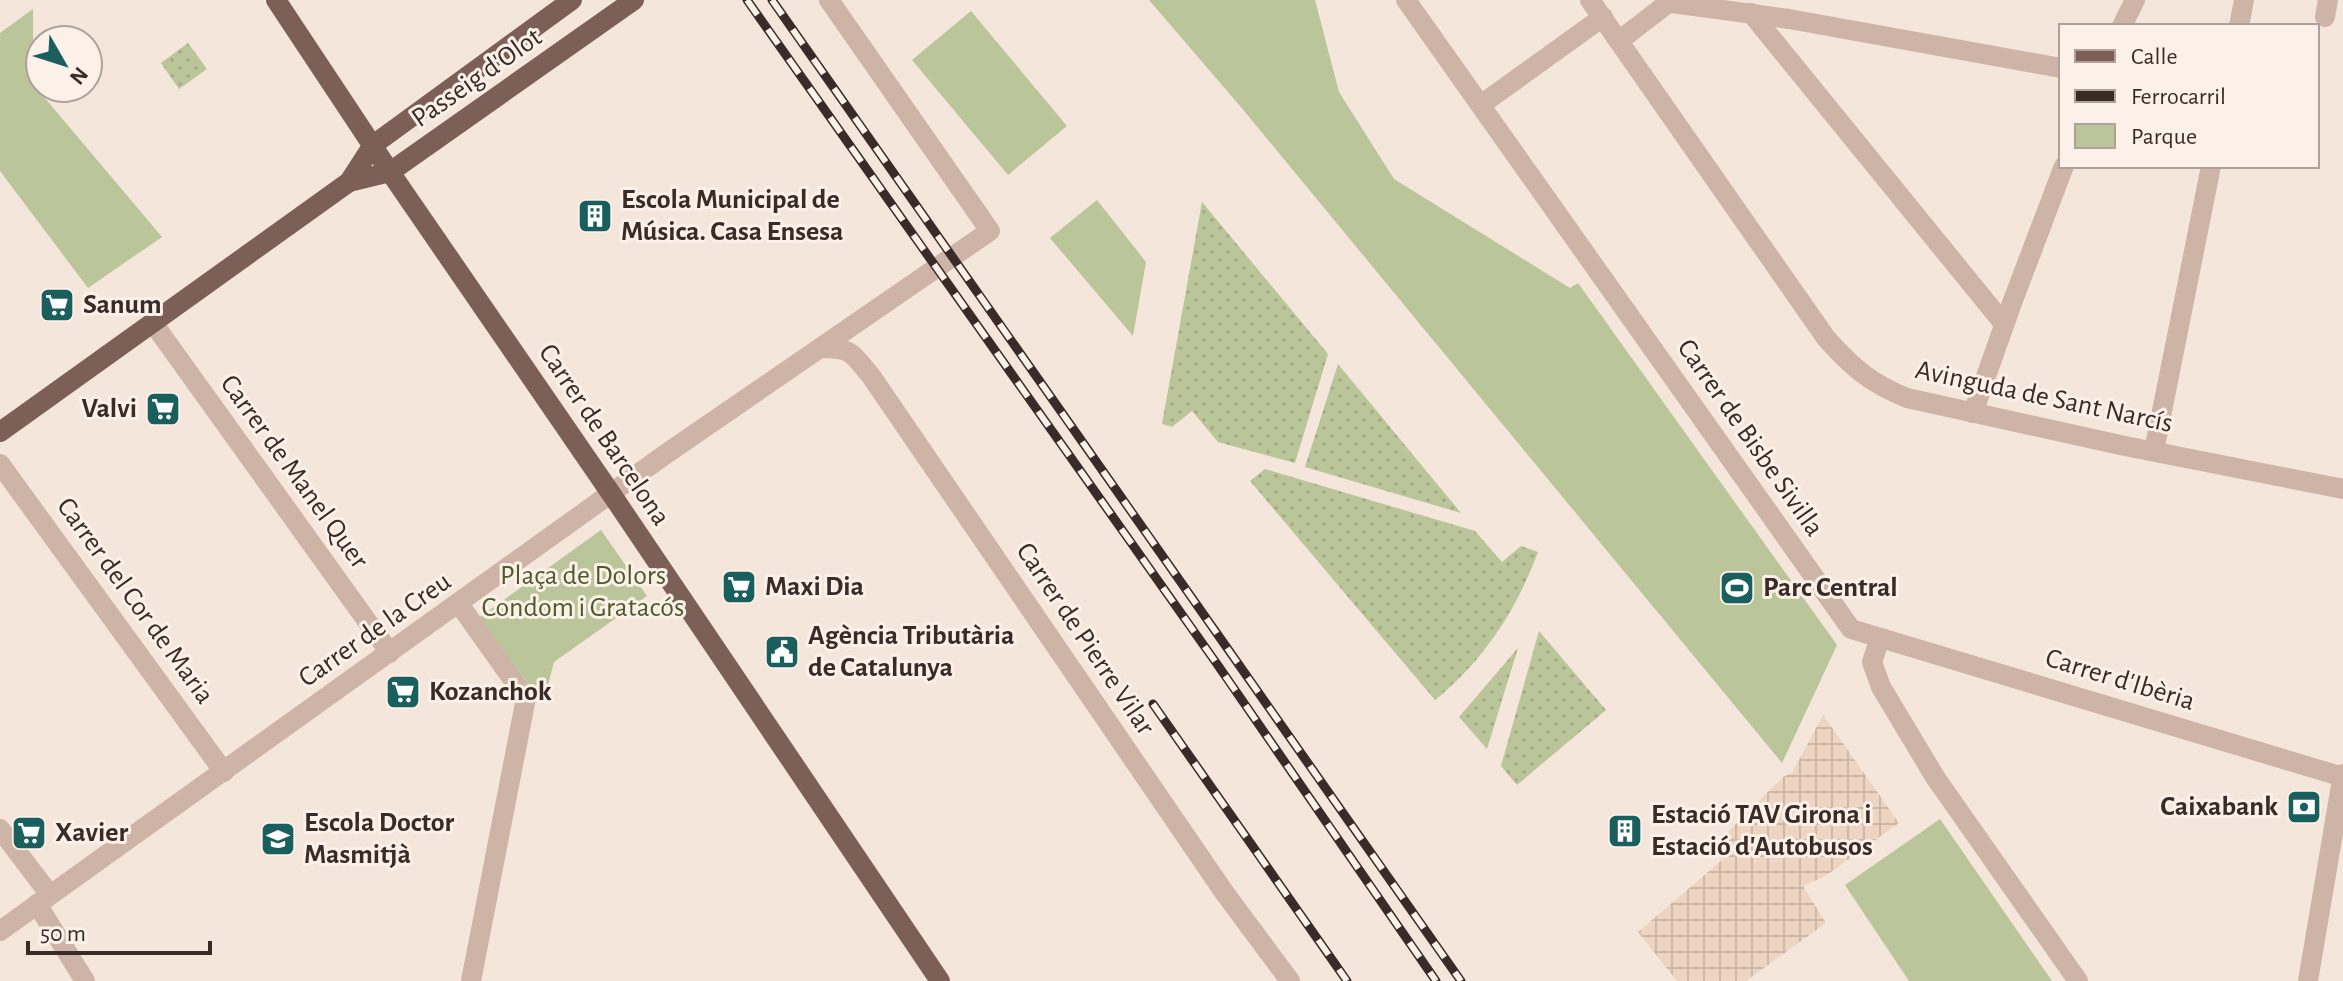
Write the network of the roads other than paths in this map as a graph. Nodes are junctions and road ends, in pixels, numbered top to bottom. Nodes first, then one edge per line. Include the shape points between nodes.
1 (276, 0) edge
2 (572, 0) edge
3 (634, 0) edge
4 (829, 0) edge
5 (1406, 0) edge
6 (1590, 0) edge
7 (2135, 0) edge
8 (2244, 0) edge
9 (1672, 2) edge
10 (1751, 13) junction
11 (1603, 17) junction
12 (2123, 24) edge
13 (2239, 24) edge
14 (1620, 40) junction
15 (2059, 68) edge
16 (1482, 104) junction
17 (373, 145) junction
18 (2063, 168) edge
19 (2211, 168) edge
20 (390, 172) junction
21 (349, 182) junction
22 (153, 323) junction
23 (2004, 324) junction
24 (822, 348) junction
25 (1973, 413) junction
26 (0, 432) edge
27 (2154, 451) junction
28 (0, 464) edge
29 (2343, 489) edge
30 (612, 495) junction
31 (459, 604) junction
32 (1880, 638) junction
33 (390, 653) junction
34 (224, 772) junction
35 (2343, 776) edge
36 (2340, 820) edge
37 (0, 829) edge
38 (44, 900) junction
39 (0, 931) edge
40 (85, 981) edge
41 (471, 981) edge
42 (940, 981) edge
43 (1290, 981) edge
44 (2078, 981) edge
45 (2308, 981) edge

1 - 17 main road, Carrer de Barcelona
2 - 17 main road, Passeig d'Olot
3 - 20 main road, Passeig d'Olot
4 - 24 street, Carrer de la Creu via 990,231
5 - 16 street, Carrer de Bisbe Sivilla
6 - 11 street, Avinguda de Sant Narcís
7 - 12 street
8 - 13 street
9 - 10 street
9 - 14 street
10 - 15 street
10 - 23 street
11 - 14 street, Avinguda de Sant Narcís
11 - 16 street
14 - 25 street, Avinguda de Sant Narcís via 1826,338 1853,368 1907,398
16 - 32 street, Carrer de Bisbe Sivilla via 1851,629
17 - 20 main road, Carrer de Barcelona
17 - 21 main road
18 - 23 street
19 - 27 street
20 - 21 main road
20 - 30 main road, Carrer de Barcelona
21 - 22 main road
22 - 26 main road
22 - 33 street, Carrer de Manel Quer
23 - 25 street
24 - 30 street, Carrer de la Creu
24 - 43 street, Carrer de Pierre Vilar via 844,348 871,376
25 - 27 street, Avinguda de Sant Narcís
27 - 29 street, Avinguda de Sant Narcís
28 - 34 street, Carrer del Cor de Maria
30 - 31 street, Carrer de la Creu
30 - 42 main road, Carrer de Barcelona
31 - 33 street, Carrer de la Creu
31 - 41 street via 526,698
32 - 35 street, Carrer d'Ibèria
32 - 44 street via 1872,662 1881,687 1935,777
33 - 34 street, Carrer de la Creu
34 - 38 street, Carrer de la Creu
35 - 36 street
36 - 45 street
37 - 38 street
38 - 39 street, Carrer de la Creu
38 - 40 street

